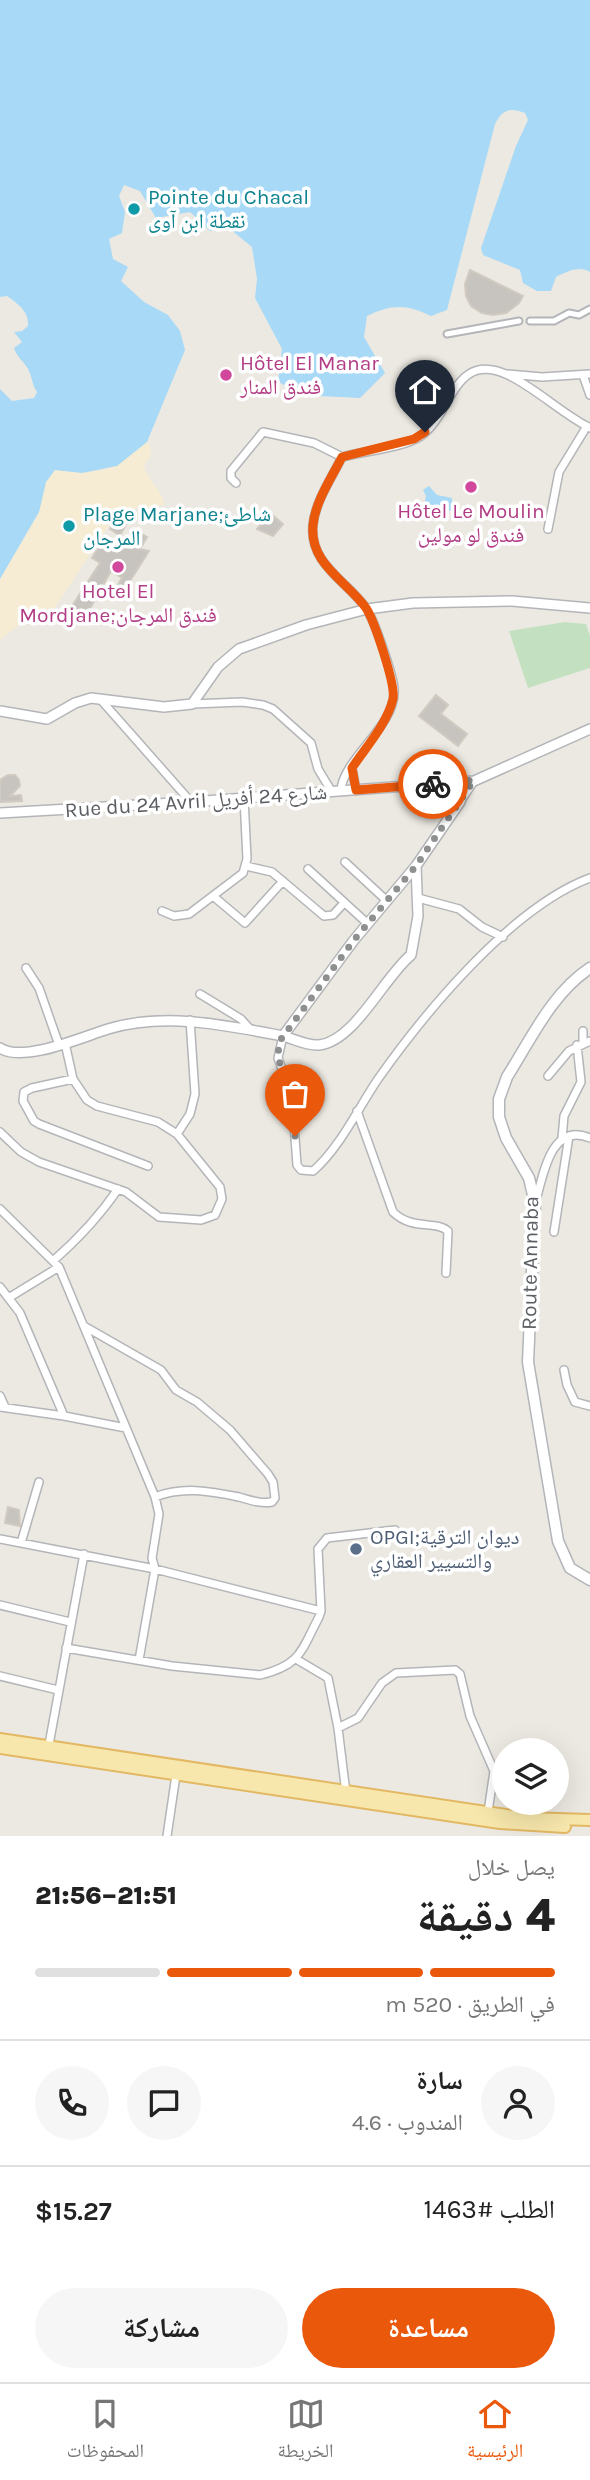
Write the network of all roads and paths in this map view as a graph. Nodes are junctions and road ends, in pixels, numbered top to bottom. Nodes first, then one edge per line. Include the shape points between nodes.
1 (590, 309) edge
2 (519, 321) dead end
3 (530, 321) dead end
4 (447, 334) dead end
5 (506, 374) junction
6 (587, 374) edge
7 (590, 395) edge
8 (588, 427) edge
9 (342, 457) junction
10 (236, 483) dead end
11 (548, 529) dead end
12 (590, 608) edge
13 (367, 609) junction
14 (102, 700) junction
15 (192, 704) junction
16 (0, 711) edge
17 (590, 729) edge
18 (352, 768) junction
19 (474, 780) junction
20 (443, 783) junction
21 (356, 790) junction
22 (336, 792) junction
23 (244, 798) junction
24 (191, 802) junction
25 (460, 802) junction
26 (0, 813) edge
27 (345, 862) dead end
28 (246, 866) junction
29 (416, 866) junction
30 (308, 869) dead end
31 (590, 878) edge
32 (283, 881) junction
33 (213, 896) junction
34 (418, 898) junction
35 (387, 901) junction
36 (344, 904) junction
37 (162, 911) dead end
38 (368, 924) junction
39 (503, 937) junction
40 (26, 968) dead end
41 (590, 968) edge
42 (200, 994) dead end
43 (190, 1020) junction
44 (251, 1030) junction
45 (583, 1031) dead end
46 (282, 1035) junction
47 (583, 1043) edge
48 (62, 1044) junction
49 (0, 1048) edge
50 (548, 1076) dead end
51 (73, 1079) junction
52 (357, 1111) junction
53 (0, 1132) edge
54 (177, 1134) junction
55 (566, 1137) junction
56 (590, 1138) edge
57 (148, 1166) dead end
58 (118, 1189) junction
59 (535, 1206) junction
60 (0, 1209) edge
61 (554, 1232) dead end
62 (56, 1264) junction
63 (446, 1273) dead end
64 (0, 1287) edge
65 (10, 1297) junction
66 (83, 1325) junction
67 (564, 1370) dead end
68 (0, 1396) edge
69 (590, 1406) edge
70 (2, 1407) edge
71 (64, 1416) junction
72 (126, 1428) junction
73 (38, 1482) dead end
74 (155, 1497) junction
75 (395, 1530) dead end
76 (0, 1539) edge
77 (21, 1543) junction
78 (84, 1554) junction
79 (155, 1569) junction
80 (590, 1580) edge
81 (0, 1605) edge
82 (321, 1611) junction
83 (70, 1622) junction
84 (66, 1648) junction
85 (296, 1659) junction
86 (139, 1660) junction
87 (0, 1676) edge
88 (58, 1690) junction
89 (338, 1728) junction
90 (0, 1739) edge
91 (0, 1748) edge
92 (48, 1751) junction
93 (176, 1774) junction
94 (346, 1796) junction
95 (488, 1812) junction
96 (590, 1820) edge
97 (590, 1827) edge
98 (167, 1836) edge

1 - 3 street via 554,321
2 - 4 street
5 - 6 street
5 - 8 street
5 - 9 street via 468,373 421,436
6 - 7 street
8 - 11 street via 559,472
9 - 10 street via 314,443 263,432 231,471
9 - 13 street via 315,514 313,535 323,562
12 - 13 street via 512,601
13 - 15 street via 239,649 218,667
13 - 18 street via 394,696 386,718
14 - 15 street via 164,707
14 - 16 street via 84,699 47,719
14 - 24 street
15 - 22 street via 243,702 273,709 311,743 318,769
17 - 19 street, Rue du 24 Avril شارع 24 أفريل
18 - 21 street
18 - 22 street
19 - 20 street, Rue du 24 Avril شارع 24 أفريل
19 - 25 street
20 - 21 street, Rue du 24 Avril شارع 24 أفريل
20 - 25 street
21 - 22 street, Rue du 24 Avril شارع 24 أفريل
22 - 23 street, Rue du 24 Avril شارع 24 أفريل
23 - 24 street, Rue du 24 Avril شارع 24 أفريل
23 - 28 street
24 - 26 street, Rue du 24 Avril شارع 24 أفريل
25 - 29 street
27 - 35 street
28 - 32 street via 269,870
28 - 33 street
29 - 34 street
29 - 35 street
30 - 36 street
31 - 39 street via 550,897
32 - 33 street via 245,923
32 - 36 street via 324,916 333,915
33 - 37 street via 181,917
34 - 39 street via 459,909
34 - 46 street via 411,955 347,1030 318,1045
35 - 38 street
36 - 38 street
38 - 46 street
39 - 52 street via 459,978 412,1033
40 - 48 street
41 - 59 main road, Route Annaba via 556,1000 507,1077 499,1099 501,1128 529,1178
42 - 44 street
43 - 44 street
43 - 48 street via 134,1022
43 - 54 street via 195,1094 190,1114
44 - 46 street
45 - 47 street
46 - 52 street via 278,1058 292,1097 301,1170 320,1166
47 - 50 street
47 - 55 street via 581,1082 564,1116
48 - 49 street via 19,1054
48 - 51 street
51 - 54 street via 97,1106 158,1122
51 - 57 street via 24,1092 23,1101 34,1121
52 - 63 street via 393,1212 413,1224 448,1231
53 - 58 street via 38,1161
54 - 58 street via 222,1193 215,1215 201,1220 159,1217
55 - 56 street
55 - 59 street via 548,1160
55 - 61 street
58 - 62 street
59 - 80 main road, Route Annaba via 528,1362 533,1397 561,1551 569,1568
60 - 62 street
62 - 65 street
62 - 66 street
64 - 65 street
65 - 71 street
66 - 72 street
66 - 74 street via 154,1365 176,1390 230,1430 268,1474 275,1498 264,1503 181,1490
67 - 69 street via 575,1402
68 - 70 street
70 - 71 street
71 - 72 street
72 - 74 street
73 - 77 street
74 - 79 street via 159,1514 152,1558
75 - 82 street via 323,1540 318,1549
76 - 77 street
77 - 78 street
78 - 79 street
78 - 83 street
79 - 82 street
79 - 86 street
81 - 83 street
82 - 85 street
83 - 84 street
84 - 86 street
84 - 88 street
85 - 86 street via 289,1666 260,1675
85 - 89 street via 328,1678
87 - 88 street
88 - 92 street
89 - 94 street
89 - 95 street via 358,1718 382,1683 396,1673 455,1670 494,1768
90 - 92 main road
91 - 92 main road
92 - 93 main road
92 - 94 main road
93 - 94 main road
93 - 98 street
94 - 95 main road
94 - 97 main road via 500,1823
95 - 96 main road

